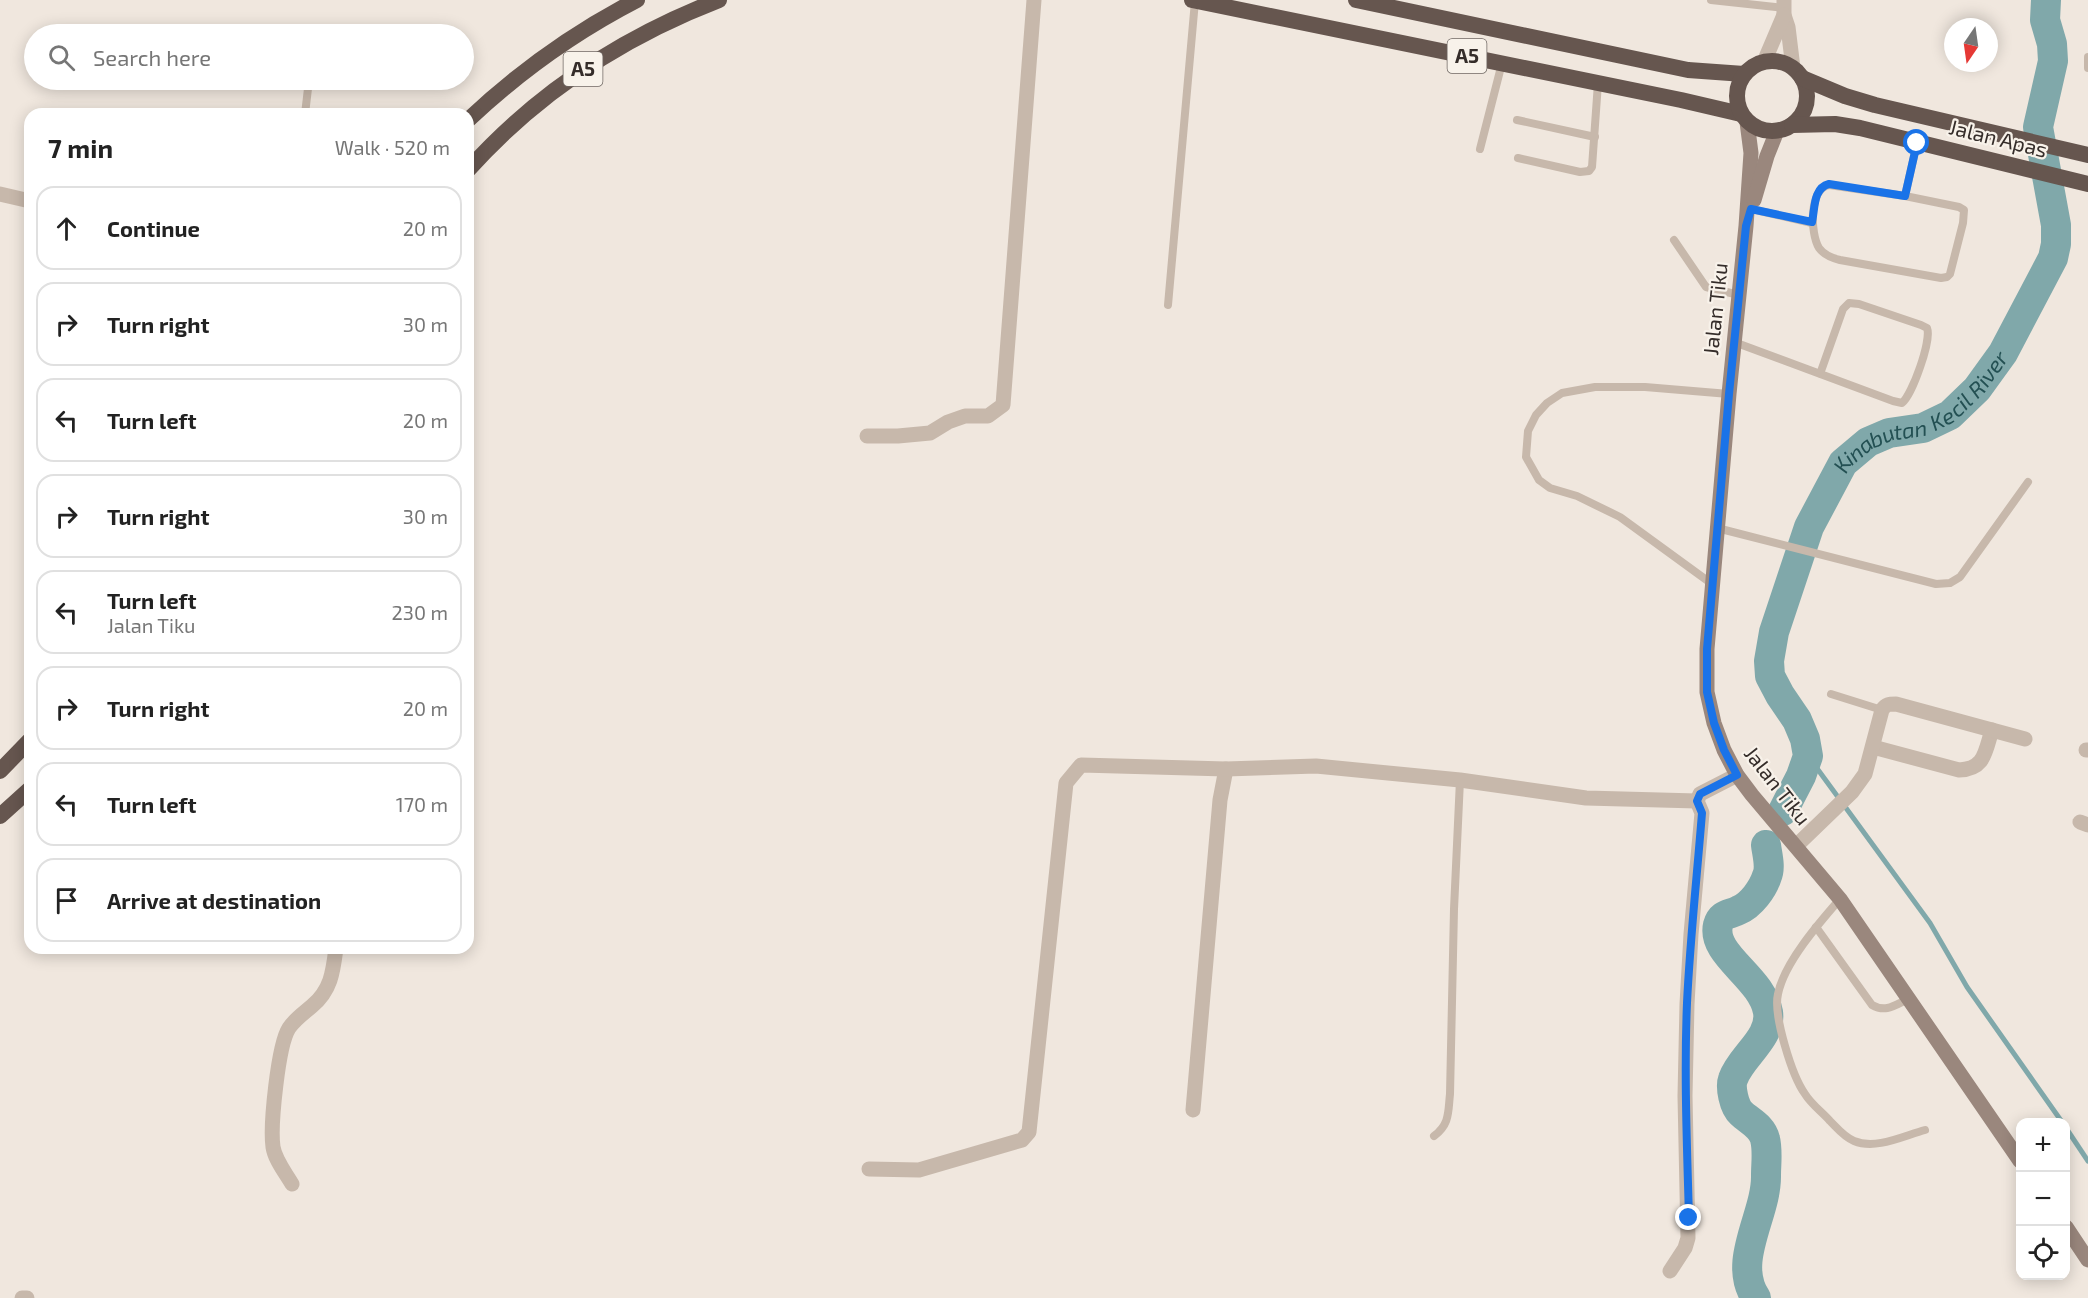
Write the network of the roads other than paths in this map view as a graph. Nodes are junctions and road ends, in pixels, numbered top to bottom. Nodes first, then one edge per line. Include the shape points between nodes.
1 (637, 0) edge
2 (719, 0) edge
3 (1034, 0) edge
4 (1193, 0) edge
5 (1356, 0) edge
6 (1711, 0) edge
7 (1742, 2) edge
8 (1784, 8) edge
9 (2088, 57) edge
10 (1764, 62) junction
11 (1502, 63) junction
12 (2088, 68) edge
13 (1797, 73) junction
14 (1744, 74) junction
15 (1598, 83) junction
16 (308, 90) edge
17 (306, 108) edge
18 (474, 114) edge
19 (1744, 118) junction
20 (1517, 120) dead end
21 (1785, 128) junction
22 (1594, 137) junction
23 (1917, 143) junction
24 (1480, 149) dead end
25 (2088, 155) edge
26 (1518, 158) dead end
27 (474, 163) edge
28 (2088, 184) edge
29 (0, 194) edge
30 (1905, 196) junction
31 (24, 200) edge
32 (1751, 209) junction
33 (1812, 222) junction
34 (1746, 226) junction
35 (1674, 240) dead end
36 (1739, 295) junction
37 (1168, 305) dead end
38 (1734, 342) junction
39 (1820, 374) junction
40 (1729, 394) junction
41 (867, 436) dead end
42 (2028, 482) dead end
43 (1717, 528) junction
44 (1712, 584) junction
45 (1831, 694) dead end
46 (1882, 710) junction
47 (1992, 730) junction
48 (2025, 739) dead end
49 (24, 746) edge
50 (1873, 747) junction
51 (1226, 769) junction
52 (0, 771) edge
53 (1737, 775) junction
54 (1460, 780) junction
55 (24, 794) edge
56 (1697, 801) junction
57 (0, 816) edge
58 (1797, 846) junction
59 (1840, 899) junction
60 (1816, 927) junction
61 (335, 954) edge
62 (1910, 998) junction
63 (1193, 1110) dead end
64 (1925, 1130) dead end
65 (1434, 1136) dead end
66 (2016, 1155) edge
67 (869, 1169) dead end
68 (292, 1184) dead end
69 (2070, 1233) edge
70 (2088, 1260) edge
71 (1670, 1270) dead end
72 (22, 1298) edge
73 (27, 1298) edge

1 - 18 highway, A5 via 549,52
2 - 27 highway, A5 via 650,29 601,57 517,120
3 - 41 street via 1003,405 988,417 965,416 930,433
4 - 11 highway, A5
4 - 37 lane
5 - 14 highway, A5 via 1688,70
6 - 7 lane
7 - 8 lane
8 - 10 street
8 - 13 street
9 - 12 lane
10 - 13 highway via 1774,61
10 - 14 highway
11 - 15 highway, A5
11 - 24 lane
13 - 21 highway via 1807,99 1800,118
13 - 25 highway, Jalan Apas via 1830,91 1875,105
14 - 19 highway via 1736,94
15 - 19 highway, A5
15 - 22 lane
16 - 17 lane
19 - 21 highway, A5 via 1767,131
19 - 34 main road, Jalan Tiku via 1750,153
20 - 22 lane
21 - 23 highway, Jalan Apas / A5 via 1835,124
21 - 32 main road, Jalan Tiku via 1767,156
22 - 26 lane via 1589,171
23 - 28 highway, Jalan Apas / A5
23 - 30 lane
29 - 31 street
30 - 33 lane via 1822,186
30 - 33 lane via 1964,210 1947,277 1831,257 1819,248
32 - 33 lane
32 - 34 main road, Jalan Tiku
34 - 36 main road, Jalan Tiku
35 - 36 lane via 1706,287
36 - 38 main road, Jalan Tiku
38 - 39 lane
38 - 40 main road, Jalan Tiku
39 - 39 lane via 1902,403 1929,332 1921,325 1849,303 1843,309
40 - 43 main road, Jalan Tiku
40 - 44 lane via 1645,387 1595,387 1562,393 1536,415 1528,431 1526,457 1539,480 1620,517
42 - 43 lane via 1960,577 1950,583 1936,584
43 - 44 main road, Jalan Tiku
44 - 53 main road, Jalan Tiku via 1707,692 1714,723
45 - 46 lane
46 - 47 street via 1896,704
46 - 50 street
47 - 48 street
47 - 50 street via 1979,765 1970,770
49 - 52 highway
50 - 58 street via 1865,774 1852,792
51 - 54 street via 1316,766
51 - 63 street
51 - 67 street via 1082,765 1066,783 1029,1132 1022,1140 919,1170
53 - 56 street via 1700,794
53 - 58 main road, Jalan Tiku
54 - 56 street via 1586,798
54 - 65 lane via 1450,1094 1448,1118
55 - 57 highway
56 - 71 street via 1702,813 1691,934 1685,1096 1688,1238 1686,1248
58 - 59 main road, Jalan Tiku
59 - 60 lane
59 - 62 main road, Jalan Tiku
60 - 62 lane via 1872,1005 1888,1009
60 - 64 lane via 1786,973 1777,996 1776,1010 1796,1079 1812,1103 1855,1142 1880,1144
61 - 68 street via 329,987 288,1029 281,1051 273,1146
62 - 66 main road, Jalan Tiku
69 - 70 main road
72 - 73 street

